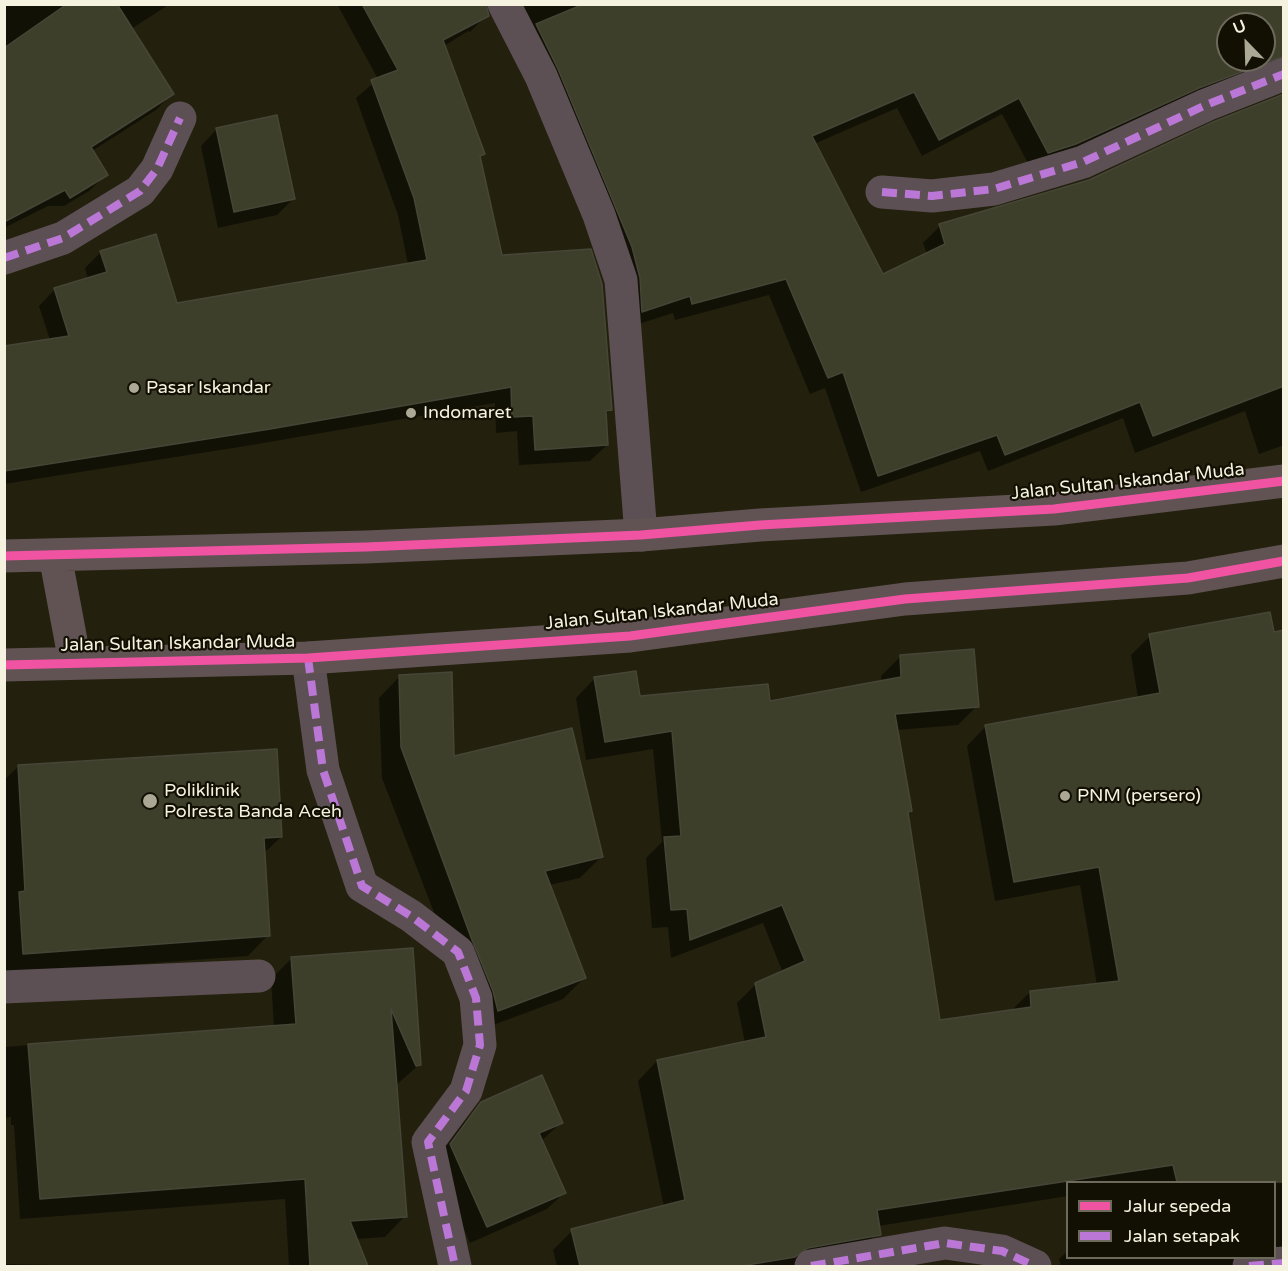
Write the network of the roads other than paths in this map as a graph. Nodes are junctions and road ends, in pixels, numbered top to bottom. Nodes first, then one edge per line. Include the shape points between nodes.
1 (504, 4) edge
2 (1284, 74) edge
3 (180, 118) dead end
4 (882, 192) dead end
5 (4, 258) edge
6 (1284, 481) edge
7 (641, 535) junction
8 (55, 555) junction
9 (4, 556) edge
10 (1284, 561) edge
11 (308, 658) junction
12 (75, 662) junction
13 (4, 665) edge
14 (259, 976) dead end
15 (4, 987) edge
16 (1284, 1263) edge
17 (455, 1266) edge
18 (811, 1266) edge
19 (1035, 1266) edge
20 (1249, 1266) edge

1 - 7 street via 541,76 599,215 621,280
2 - 4 street via 1083,162 994,189 932,196
3 - 5 street via 157,169 140,191 63,238
6 - 7 highway, Jalan Sultan Iskandar Muda via 1054,509
7 - 8 highway, Jalan Sultan Iskandar Muda
8 - 9 highway, Jalan Sultan Iskandar Muda
8 - 12 highway
10 - 11 highway, Jalan Sultan Iskandar Muda via 1188,578 905,599 630,636
11 - 12 highway, Jalan Sultan Iskandar Muda
11 - 17 street via 322,770 362,886 411,916 458,952 476,998 480,1045 466,1091 428,1142
12 - 13 highway, Jalan Sultan Iskandar Muda
14 - 15 street
16 - 20 street
18 - 19 street via 945,1243 1002,1251

